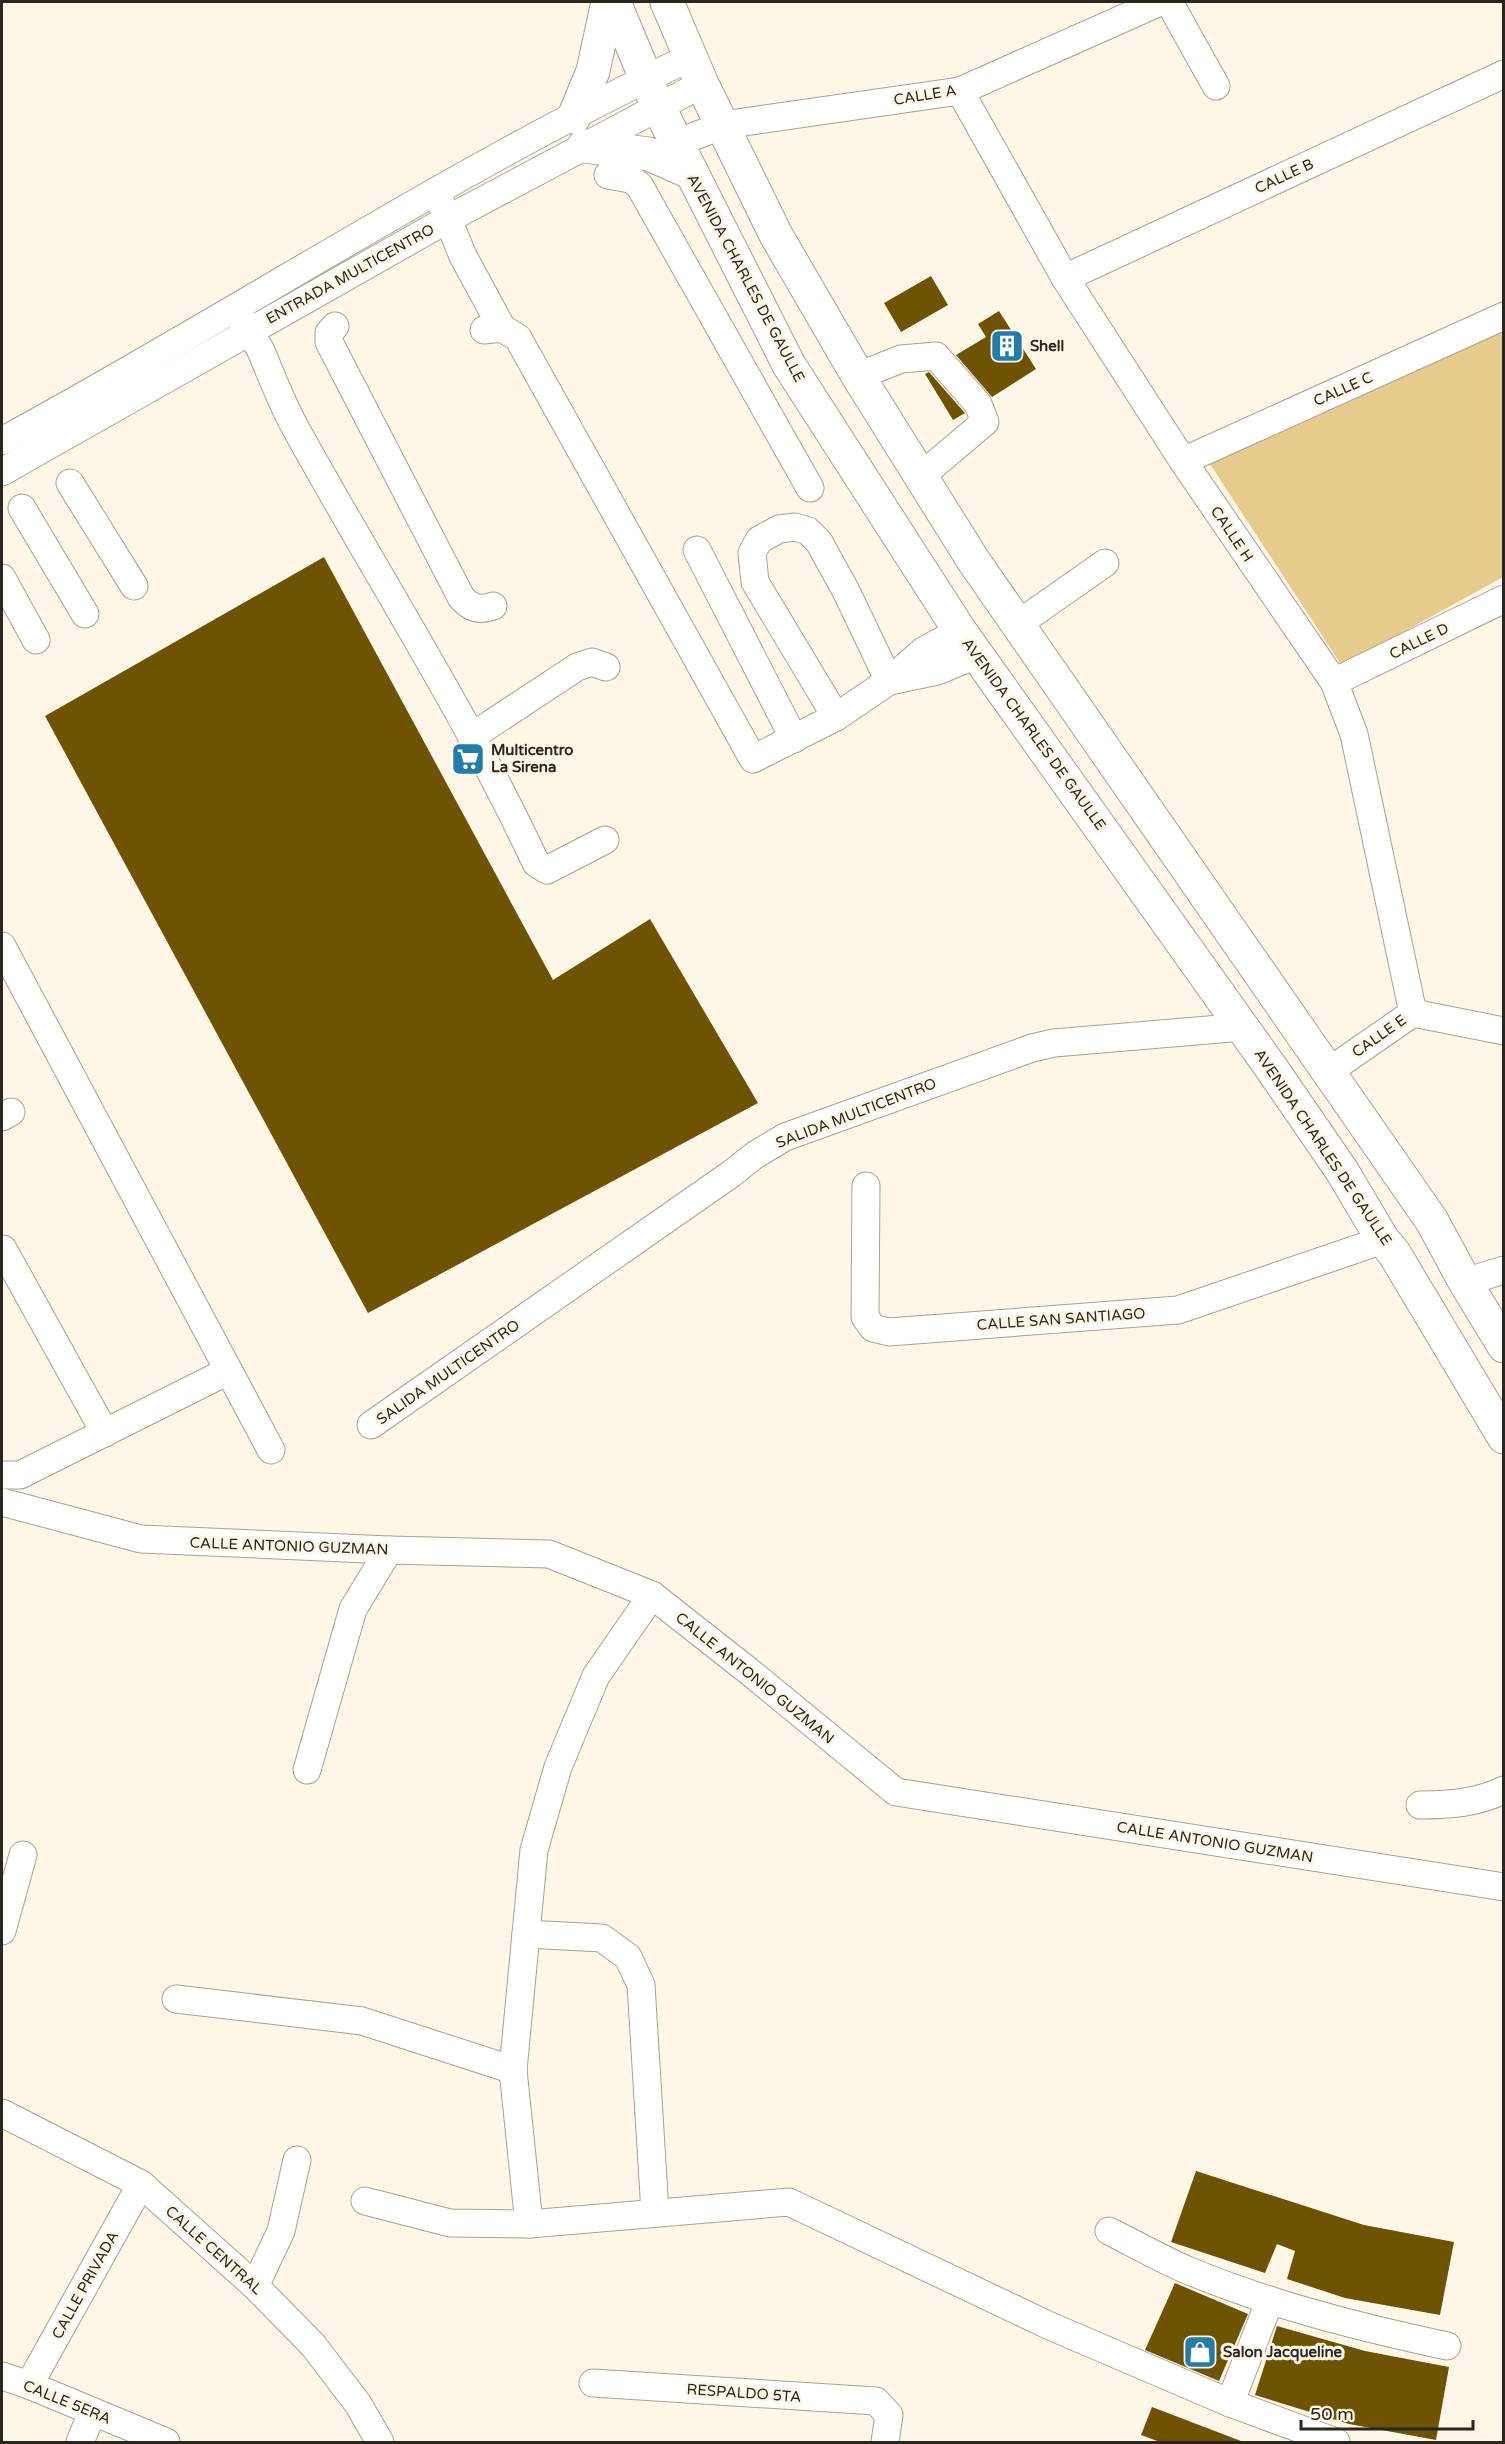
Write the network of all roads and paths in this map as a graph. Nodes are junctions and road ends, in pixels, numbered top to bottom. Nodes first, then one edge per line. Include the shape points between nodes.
1 (608, 2) edge
2 (614, 2) edge
3 (667, 2) edge
4 (1160, 2) edge
5 (1169, 2) edge
6 (696, 71) junction
7 (1503, 74) edge
8 (1216, 86) dead end
9 (960, 91) junction
10 (652, 92) junction
11 (723, 125) junction
12 (579, 132) junction
13 (677, 143) junction
14 (692, 173) junction
15 (608, 175) dead end
16 (436, 192) junction
17 (448, 219) junction
18 (1065, 278) junction
19 (235, 308) junction
20 (1503, 316) edge
21 (334, 326) dead end
22 (248, 332) junction
23 (858, 376) junction
24 (2, 441) edge
25 (1183, 461) junction
26 (2, 472) edge
27 (921, 476) junction
28 (70, 483) dead end
29 (810, 488) dead end
30 (22, 508) dead end
31 (697, 550) dead end
32 (1105, 563) dead end
33 (2, 578) edge
34 (134, 586) dead end
35 (1503, 599) edge
36 (493, 606) dead end
37 (85, 614) dead end
38 (1018, 624) junction
39 (36, 640) dead end
40 (968, 643) junction
41 (606, 667) dead end
42 (889, 681) junction
43 (1334, 682) junction
44 (836, 717) junction
45 (471, 737) junction
46 (794, 739) junction
47 (605, 840) dead end
48 (2, 946) edge
49 (1212, 983) junction
50 (1278, 999) junction
51 (1413, 1013) junction
52 (1243, 1027) junction
53 (1503, 1031) edge
54 (1272, 1069) junction
55 (1329, 1071) junction
56 (866, 1186) dead end
57 (1383, 1240) junction
58 (3, 1249) dead end
59 (1503, 1270) edge
60 (1464, 1282) junction
61 (1503, 1346) edge
62 (228, 1371) junction
63 (371, 1425) dead end
64 (105, 1433) junction
65 (1503, 1437) edge
66 (271, 1450) dead end
67 (2, 1475) edge
68 (2, 1502) edge
69 (388, 1550) junction
70 (652, 1595) junction
71 (307, 1770) dead end
72 (1503, 1790) edge
73 (1420, 1805) dead end
74 (23, 1855) dead end
75 (1503, 1887) edge
76 (2, 1931) edge
77 (526, 1934) junction
78 (176, 1999) dead end
79 (513, 2070) junction
80 (2, 2113) edge
81 (297, 2160) dead end
82 (141, 2184) junction
83 (365, 2201) dead end
84 (655, 2212) junction
85 (529, 2224) junction
86 (1109, 2231) dead end
87 (255, 2286) junction
88 (1270, 2301) junction
89 (1447, 2346) dead end
90 (2, 2376) edge
91 (593, 2383) dead end
92 (29, 2385) junction
93 (1230, 2403) junction
94 (92, 2413) junction
95 (80, 2442) edge
96 (166, 2442) edge
97 (380, 2442) edge
98 (885, 2442) edge
99 (1336, 2442) edge

1 - 12 main road
2 - 10 main road, AVENIDA CHARLES DE GAULLE
3 - 6 main road
4 - 9 street, CALLE A
5 - 8 street
6 - 10 street, ENTRADA MULTICENTRO
6 - 11 main road
7 - 18 street, CALLE B
9 - 11 street, CALLE A
9 - 18 street, CALLE H
10 - 12 street, ENTRADA MULTICENTRO
10 - 13 main road, AVENIDA CHARLES DE GAULLE
11 - 13 street, CALLE A
11 - 23 main road via 776,235
12 - 14 main road via 649,154
12 - 16 street, ENTRADA MULTICENTRO
12 - 17 street, ENTRADA MULTICENTRO
13 - 14 main road, AVENIDA CHARLES DE GAULLE
14 - 40 main road, AVENIDA CHARLES DE GAULLE via 789,365
15 - 29 street via 639,185
16 - 17 street
16 - 19 street, ENTRADA MULTICENTRO
17 - 22 street, ENTRADA MULTICENTRO
17 - 46 street via 493,329 518,338 753,759
18 - 25 street, CALLE H
19 - 22 street
19 - 24 street, ENTRADA MULTICENTRO
20 - 25 street, CALLE C
21 - 36 street via 329,342 461,597 472,607
22 - 26 street, ENTRADA MULTICENTRO
22 - 45 street via 260,349 295,428
23 - 27 main road
23 - 27 street via 901,358 936,356 978,404 986,422
25 - 43 street, CALLE H
27 - 38 main road
28 - 34 street
30 - 37 street
31 - 46 street
32 - 38 street
33 - 39 street
35 - 43 street, CALLE D
38 - 50 main road
40 - 42 street via 923,651
40 - 49 main road, AVENIDA CHARLES DE GAULLE
41 - 45 street via 592,662 577,667
42 - 44 street
42 - 44 street via 819,542 808,531 795,527 779,529 759,540 752,554 755,582
43 - 51 street, CALLE H via 1354,734
44 - 46 street
45 - 47 street via 536,863 547,870
48 - 62 street
49 - 50 main road via 1227,982 1239,989 1265,1022 1276,1020 1280,1011
49 - 52 main road, AVENIDA CHARLES DE GAULLE
50 - 55 main road
51 - 53 street, CALLE E
51 - 55 street, CALLE E
52 - 54 main road, AVENIDA CHARLES DE GAULLE
52 - 63 street, SALIDA MULTICENTRO via 1032,1048 785,1137
54 - 55 main road via 1272,1044 1286,1040
54 - 57 main road, AVENIDA CHARLES DE GAULLE via 1342,1171
55 - 60 main road via 1432,1221
56 - 57 street, CALLE SAN SANTIAGO via 865,1317 873,1328 889,1332 1178,1310
57 - 65 main road, AVENIDA CHARLES DE GAULLE via 1394,1252
58 - 64 street
59 - 60 street
60 - 61 main road
62 - 64 street
62 - 66 street
64 - 67 street via 20,1475
68 - 69 street, CALLE ANTONIO GUZMAN via 141,1539
69 - 70 street, CALLE ANTONIO GUZMAN via 549,1554
69 - 71 street via 353,1609
70 - 75 street, CALLE ANTONIO GUZMAN via 896,1792
70 - 77 street via 596,1676 558,1767 534,1850
72 - 73 street via 1458,1805
74 - 76 street
77 - 79 street
77 - 84 street via 602,1938 628,1957 641,1985
78 - 79 street via 362,2021
79 - 85 street
80 - 82 street, CALLE CENTRAL
81 - 87 street via 281,2231
82 - 87 street, CALLE CENTRAL
82 - 92 street, CALLE PRIVADA
83 - 85 street via 450,2223
84 - 85 street
84 - 93 street via 789,2202 1050,2326
86 - 88 street via 1186,2270
87 - 97 street, CALLE CENTRAL via 313,2345 358,2404
88 - 89 street via 1356,2326
88 - 93 street
90 - 92 street, CALLE 5ERA
91 - 98 street, RESPALDO 5TA via 876,2401 889,2415
92 - 94 street, CALLE 5ERA
93 - 99 street
94 - 95 street
94 - 96 street, CALLE 5ERA

